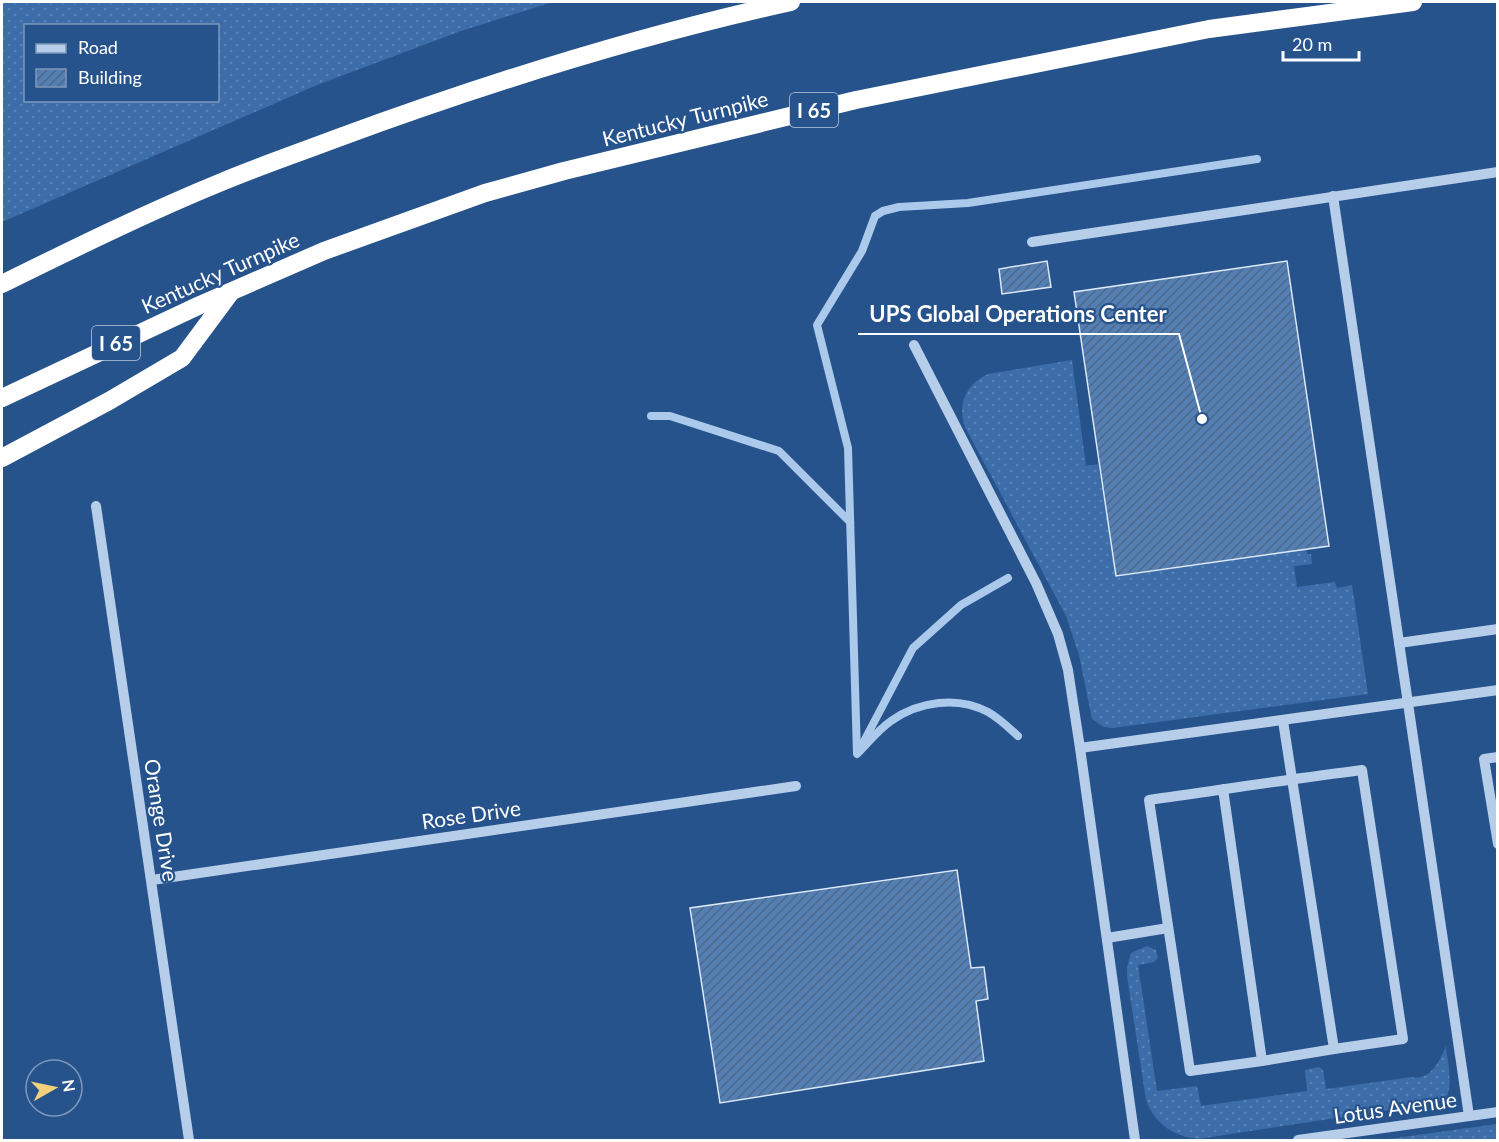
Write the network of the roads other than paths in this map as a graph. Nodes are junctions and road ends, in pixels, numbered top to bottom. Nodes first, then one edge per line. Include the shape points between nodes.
1 (791, 2) edge
2 (1413, 2) edge
3 (1497, 172) edge
4 (1333, 196) junction
5 (1032, 242) dead end
6 (2, 284) edge
7 (232, 291) junction
8 (914, 345) dead end
9 (2, 398) edge
10 (2, 458) edge
11 (96, 506) dead end
12 (1497, 629) edge
13 (1399, 643) junction
14 (1497, 690) edge
15 (1408, 703) junction
16 (1283, 721) junction
17 (1080, 748) junction
18 (1497, 757) edge
19 (1292, 779) junction
20 (796, 786) dead end
21 (1222, 789) junction
22 (1497, 844) edge
23 (152, 880) junction
24 (1168, 928) junction
25 (1107, 938) junction
26 (1334, 1049) junction
27 (1262, 1061) junction
28 (1497, 1112) edge
29 (1469, 1116) junction
30 (189, 1140) edge
31 (1135, 1140) edge
32 (1298, 1140) edge

1 - 6 highway via 704,21 579,56 429,104 225,181
2 - 7 highway, Kentucky Turnpike / I 65 via 1209,29 856,100 564,171 485,193
3 - 4 street
4 - 5 street
4 - 13 street
7 - 9 highway, Kentucky Turnpike / I 65
7 - 10 highway via 182,358
8 - 17 street via 1058,634
11 - 23 street, Orange Drive
12 - 13 street
13 - 15 street
14 - 15 street
15 - 16 street
15 - 29 street
16 - 17 street
16 - 19 street
17 - 25 street
18 - 22 street via 1484,759
19 - 21 street
19 - 26 street
19 - 26 street via 1362,770 1403,1040
20 - 23 street, Rose Drive
21 - 24 street via 1149,800
21 - 27 street
23 - 30 street, Orange Drive
24 - 25 street
24 - 27 street via 1190,1071
25 - 31 street
26 - 27 street
28 - 29 street, Lotus Avenue
29 - 32 street, Lotus Avenue

